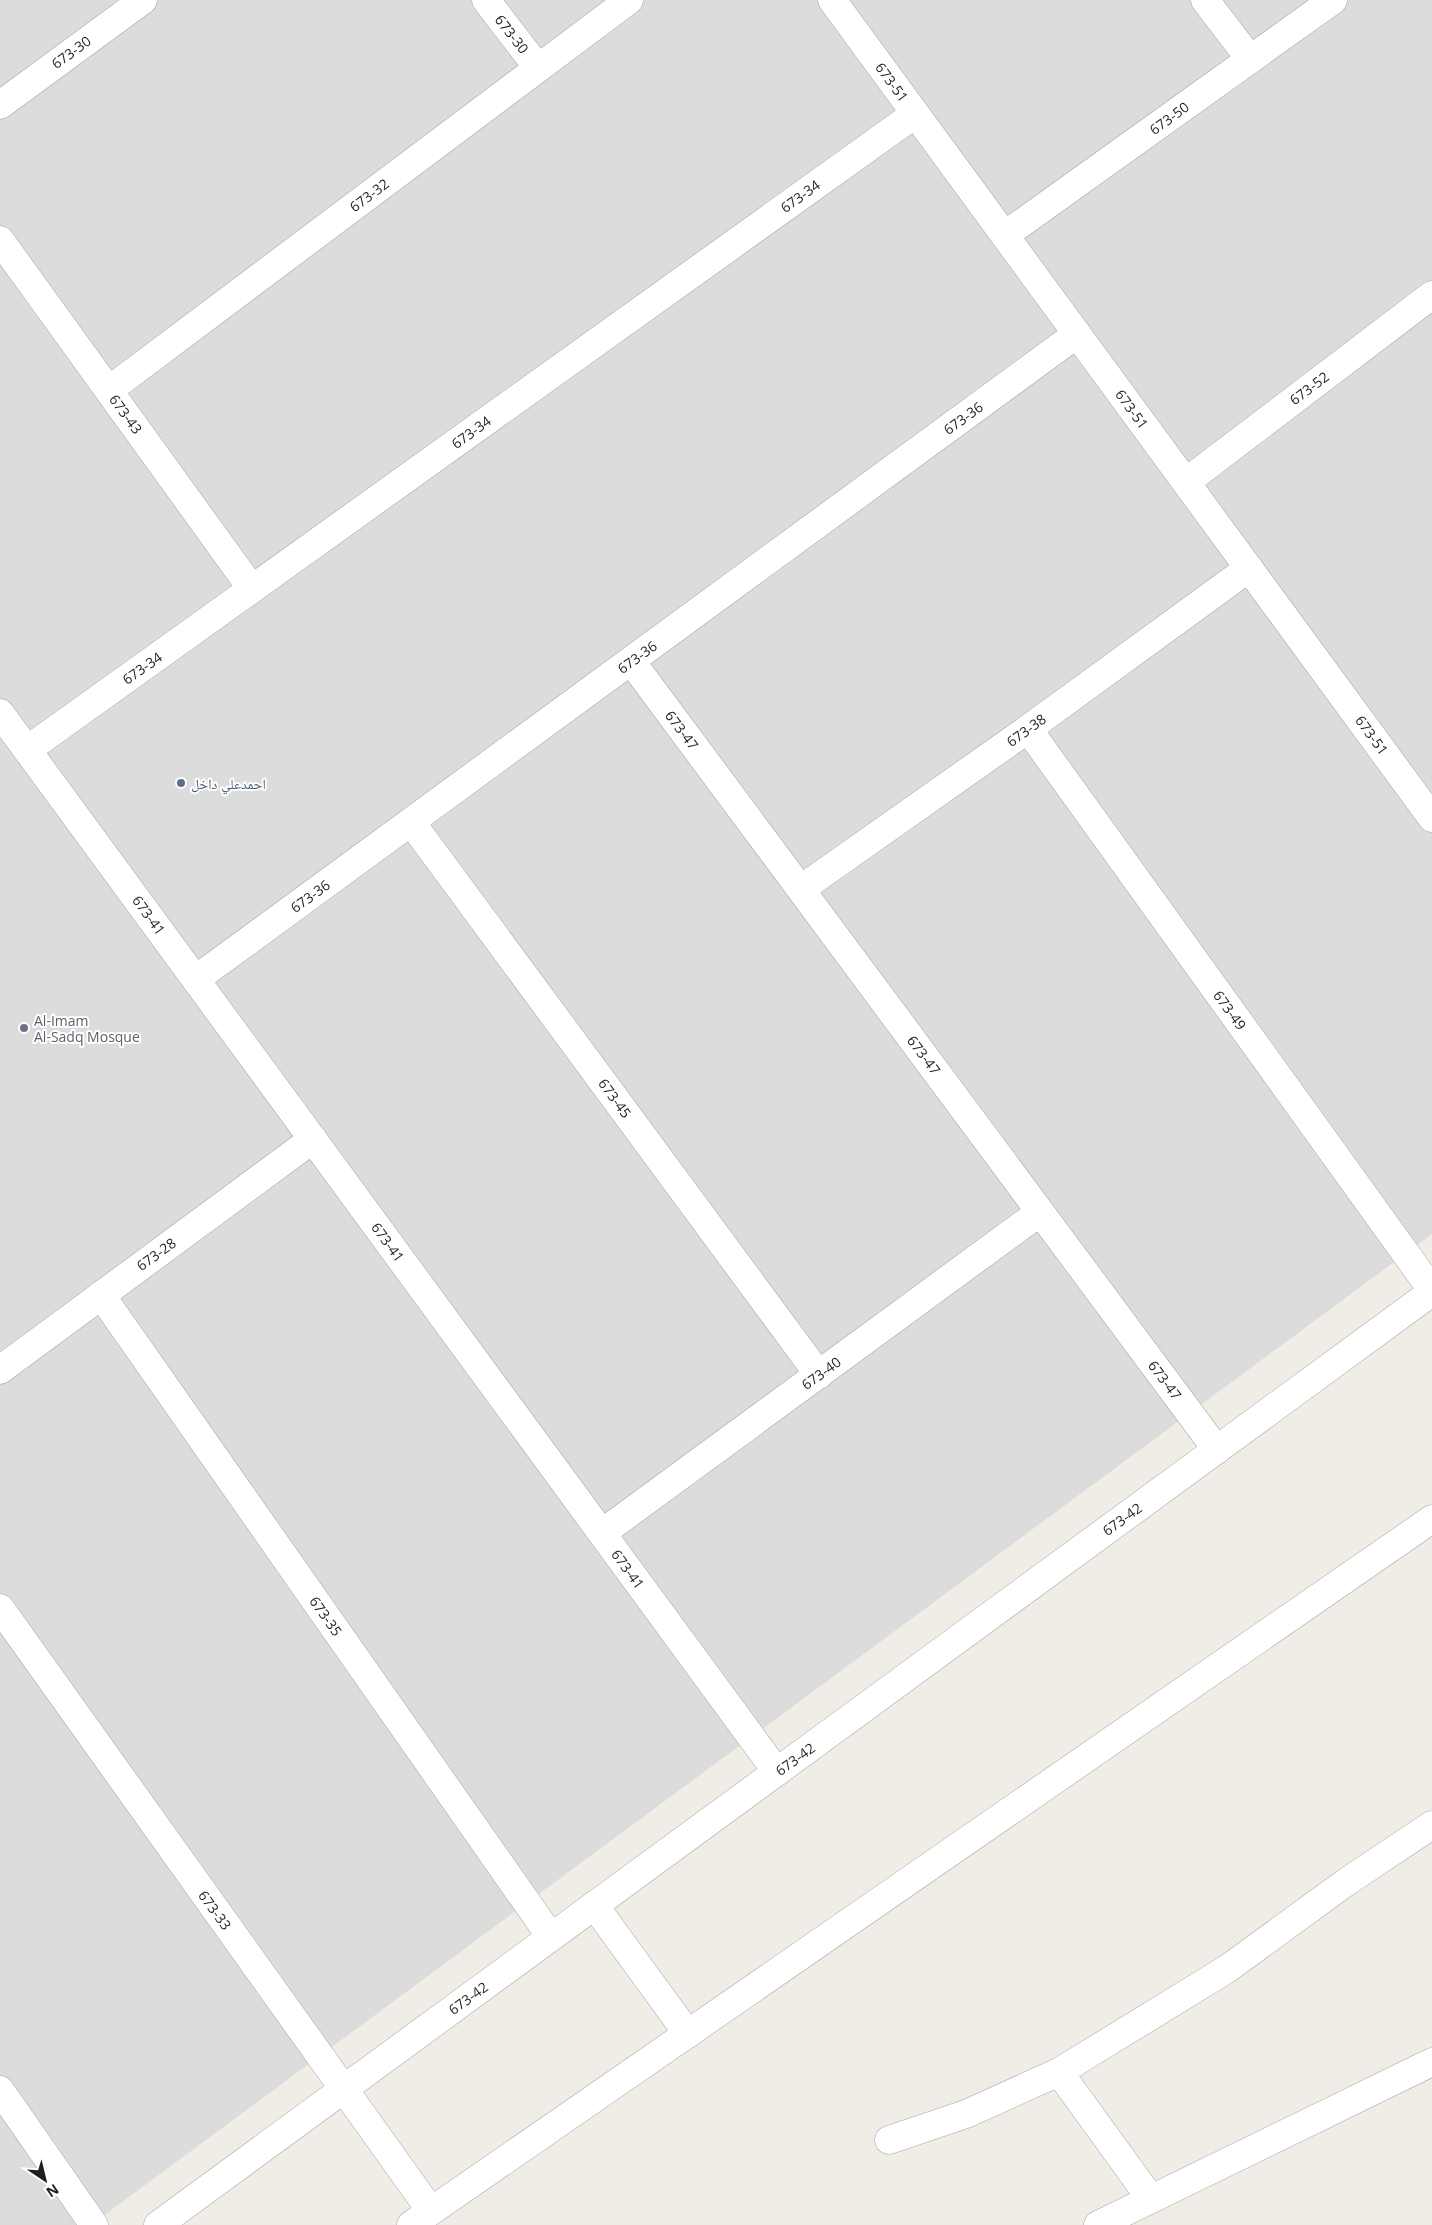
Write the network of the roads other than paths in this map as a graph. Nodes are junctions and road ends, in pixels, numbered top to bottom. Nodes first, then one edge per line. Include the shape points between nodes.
1 (143, 0) edge
2 (486, 0) edge
3 (628, 0) edge
4 (832, 0) edge
5 (1205, 0) edge
6 (1333, 0) edge
7 (1250, 59) junction
8 (538, 68) junction
9 (0, 105) edge
10 (915, 114) junction
11 (1004, 235) junction
12 (0, 240) edge
13 (1432, 295) edge
14 (1078, 334) junction
15 (109, 390) junction
16 (1186, 482) junction
17 (1249, 568) junction
18 (252, 589) junction
19 (631, 661) junction
20 (0, 712) edge
21 (1028, 729) junction
22 (27, 750) junction
23 (1432, 818) edge
24 (411, 822) junction
25 (800, 889) junction
26 (196, 979) junction
27 (313, 1139) junction
28 (1040, 1212) junction
29 (1432, 1291) edge
30 (101, 1295) junction
31 (0, 1370) edge
32 (819, 1374) junction
33 (1217, 1450) junction
34 (1432, 1519) edge
35 (602, 1533) junction
36 (0, 1608) edge
37 (777, 1772) junction
38 (1432, 1825) edge
39 (594, 1905) junction
40 (551, 1937) junction
41 (688, 2034) junction
42 (1432, 2062) edge
43 (1059, 2072) junction
44 (343, 2089) junction
45 (0, 2090) edge
46 (889, 2140) dead end
47 (1151, 2199) junction
48 (421, 2218) edge
49 (94, 2225) edge
50 (158, 2225) edge
51 (1098, 2225) edge

1 - 9 street, 673-30
2 - 8 street, 673-30
3 - 8 street, 673-32
4 - 10 street, 673-51
5 - 7 street
6 - 7 street, 673-50
7 - 11 street, 673-50
8 - 15 street, 673-32
10 - 11 street, 673-51
10 - 18 street, 673-34
11 - 14 street, 673-51
12 - 15 street, 673-43
13 - 16 street, 673-52
14 - 16 street, 673-51
14 - 19 street, 673-36
15 - 18 street, 673-43
16 - 17 street, 673-51
17 - 21 street, 673-38
17 - 23 street, 673-51
18 - 22 street, 673-34
19 - 24 street, 673-36
19 - 25 street, 673-47
20 - 22 street, 673-41
21 - 25 street, 673-38
21 - 29 street, 673-49
22 - 26 street, 673-41
24 - 26 street, 673-36
24 - 32 street, 673-45
25 - 28 street, 673-47
26 - 27 street, 673-41
27 - 30 street, 673-28
27 - 35 street, 673-41
28 - 32 street, 673-40
28 - 33 street, 673-47
29 - 33 street, 673-42
30 - 31 street, 673-28
30 - 40 street, 673-35
32 - 35 street, 673-40
33 - 37 street, 673-42
34 - 41 street
35 - 37 street, 673-41
36 - 44 street, 673-33
37 - 39 street, 673-42
38 - 43 street via 1226,1969
39 - 40 street, 673-42
39 - 41 street
40 - 44 street, 673-42
41 - 48 street
42 - 47 street
43 - 46 street via 966,2114
43 - 47 street
44 - 48 street, 673-33
44 - 50 street, 673-42
45 - 49 street
47 - 51 street

